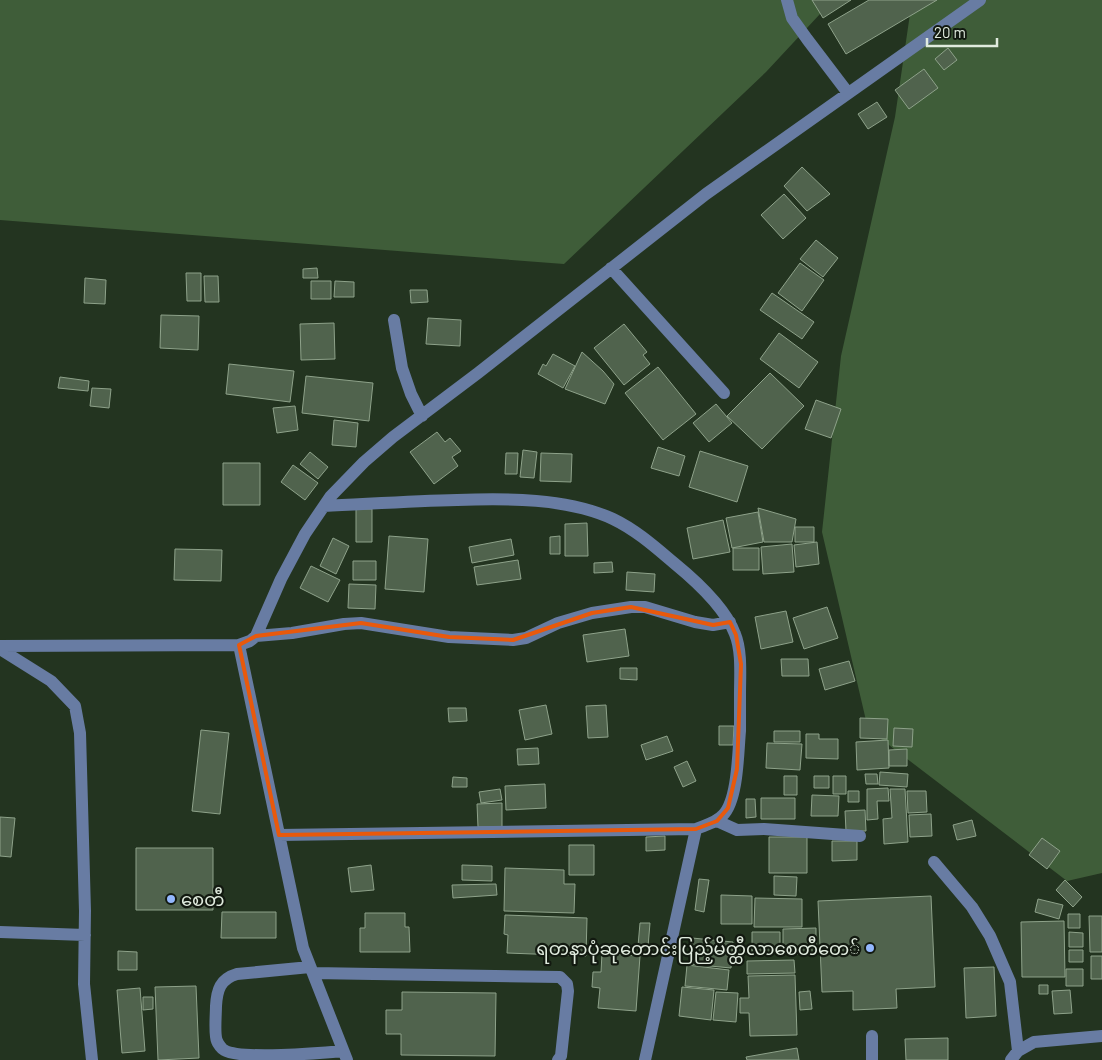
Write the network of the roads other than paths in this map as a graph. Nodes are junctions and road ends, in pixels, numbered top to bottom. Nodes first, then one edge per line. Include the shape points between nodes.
1 (787, 0) edge
2 (980, 0) edge
3 (848, 93) junction
4 (611, 268) junction
5 (394, 320) dead end
6 (724, 392) dead end
7 (422, 416) junction
8 (324, 506) junction
9 (730, 622) junction
10 (256, 636) junction
11 (239, 645) junction
12 (0, 648) edge
13 (717, 820) junction
14 (696, 829) junction
15 (279, 835) junction
16 (860, 836) dead end
17 (934, 862) dead end
18 (0, 932) edge
19 (85, 935) junction
20 (311, 970) junction
21 (872, 1036) dead end
22 (1102, 1036) edge
23 (345, 1056) edge
24 (1014, 1056) edge
25 (92, 1060) edge
26 (558, 1060) edge
27 (645, 1060) edge
28 (872, 1060) edge

1 - 3 street via 792,18
2 - 3 street
3 - 4 street via 706,194
4 - 6 street
4 - 7 street
5 - 7 street via 402,368
7 - 8 street via 364,462
8 - 9 street via 510,499 595,512 643,537 708,594
8 - 10 street via 281,579
9 - 10 street via 713,625 631,606 592,613 513,640 449,637 360,623
9 - 13 street via 736,635 741,664 737,770 728,808
10 - 11 street
11 - 12 street
11 - 15 street
12 - 19 street via 51,681 75,706 80,733
13 - 14 street
13 - 16 street via 737,830
14 - 15 street
14 - 27 street
15 - 20 street via 302,948
17 - 24 street via 972,907 990,936 1010,982
18 - 19 street
19 - 25 street via 84,984
20 - 23 street
20 - 23 street via 230,976 216,993 216,1040 223,1050 233,1054
20 - 26 street via 560,977 568,991
21 - 28 street
22 - 24 street via 1034,1042

